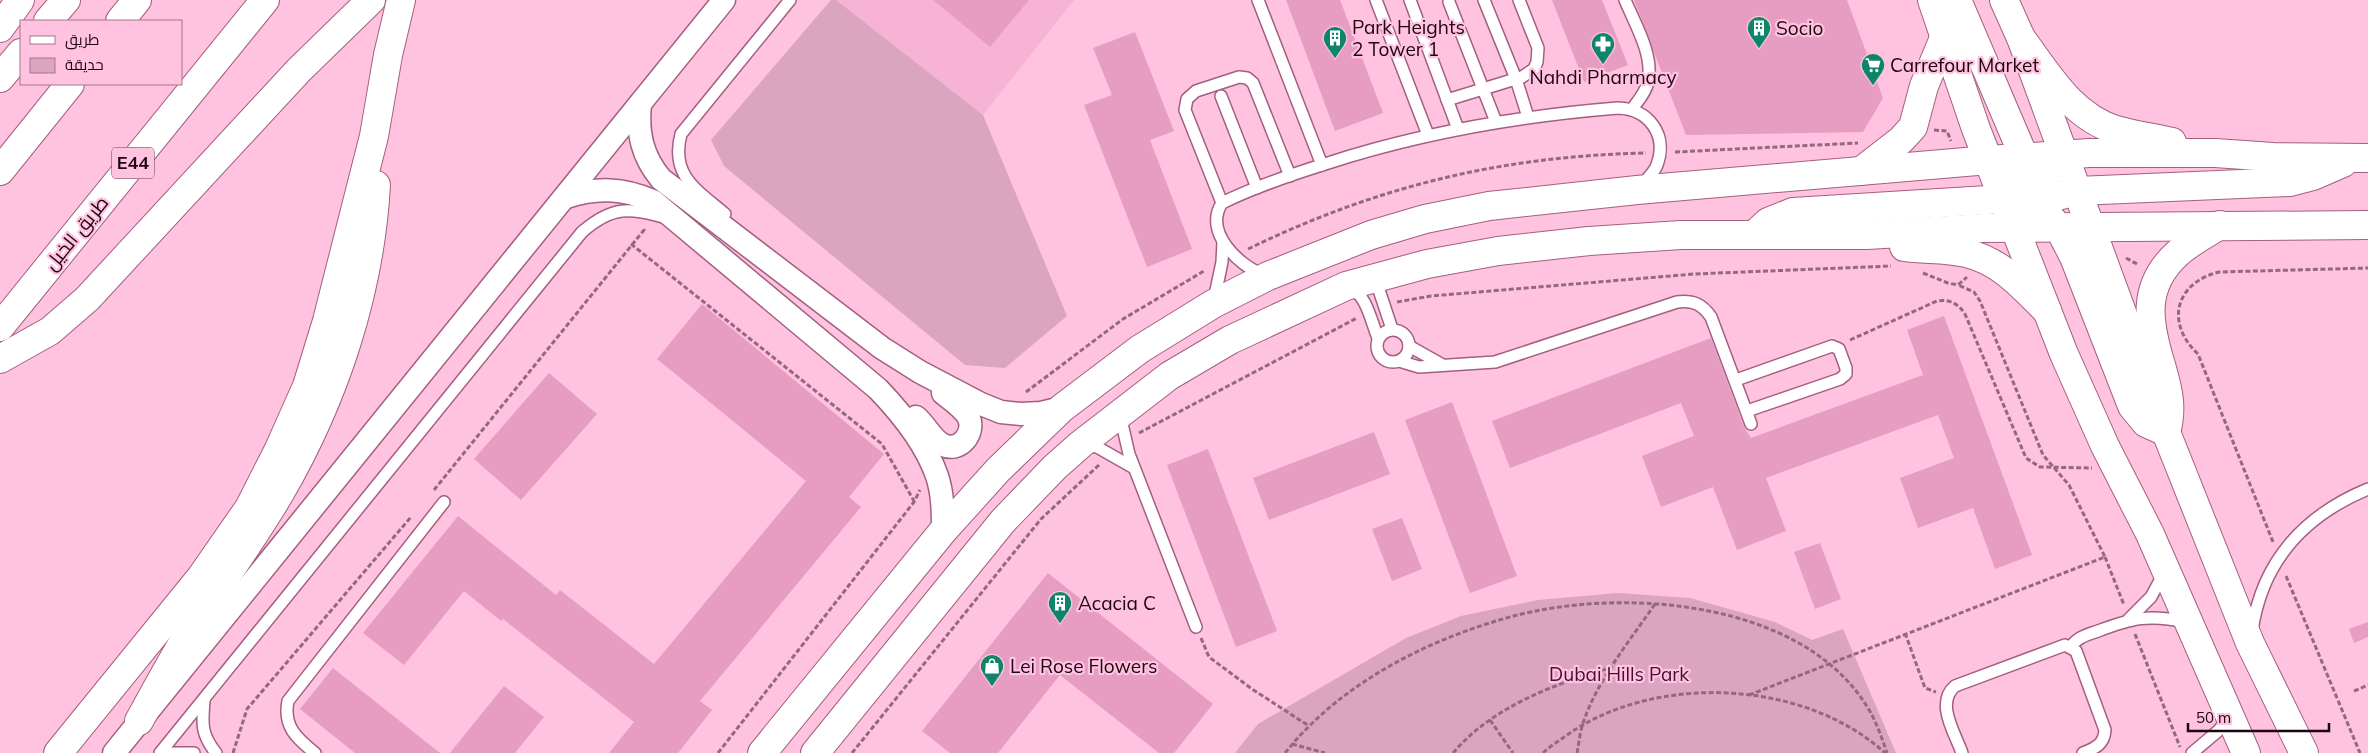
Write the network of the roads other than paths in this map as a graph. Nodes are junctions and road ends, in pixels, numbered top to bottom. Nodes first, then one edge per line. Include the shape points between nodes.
1 (20, 0) edge
2 (66, 0) edge
3 (137, 0) edge
4 (265, 0) edge
5 (371, 0) edge
6 (401, 0) edge
7 (724, 0) edge
8 (790, 0) edge
9 (1258, 0) edge
10 (1376, 0) edge
11 (1410, 0) edge
12 (1484, 0) edge
13 (1519, 0) edge
14 (1625, 0) edge
15 (1932, 0) edge
16 (1957, 0) edge
17 (2004, 0) edge
18 (1449, 2) dead end
19 (49, 20) edge
20 (121, 20) edge
21 (0, 28) edge
22 (1944, 38) junction
23 (2021, 38) junction
24 (20, 54) edge
25 (0, 78) edge
26 (1516, 79) junction
27 (69, 85) edge
28 (1482, 89) junction
29 (1221, 96) dead end
30 (1448, 100) junction
31 (640, 104) junction
32 (1632, 109) junction
33 (1528, 117) junction
34 (1496, 122) junction
35 (1458, 129) junction
36 (1428, 135) junction
37 (374, 136) junction
38 (2215, 153) junction
39 (2063, 155) junction
40 (2024, 157) junction
41 (2361, 158) edge
42 (1989, 160) junction
43 (1322, 165) junction
44 (0, 171) edge
45 (1861, 171) junction
46 (1290, 176) junction
47 (1257, 188) junction
48 (1637, 190) junction
49 (2078, 191) junction
50 (2032, 195) junction
51 (566, 197) junction
52 (1222, 204) junction
53 (682, 224) junction
54 (2220, 225) junction
55 (2368, 225) edge
56 (2091, 227) junction
57 (2016, 228) junction
58 (2059, 228) junction
59 (1755, 234) junction
60 (1867, 235) junction
61 (1224, 242) junction
62 (759, 255) junction
63 (1268, 276) junction
64 (1375, 278) junction
65 (1346, 286) junction
66 (1213, 304) junction
67 (2047, 311) junction
68 (0, 327) edge
69 (1392, 329) junction
70 (1378, 338) junction
71 (1409, 346) junction
72 (0, 359) edge
73 (1398, 361) junction
74 (1441, 364) junction
75 (920, 372) junction
76 (1736, 380) junction
77 (893, 405) junction
78 (1062, 408) junction
79 (1747, 411) junction
80 (1120, 413) junction
81 (1751, 424) dead end
82 (2166, 432) junction
83 (1081, 444) junction
84 (1134, 468) junction
85 (2368, 488) edge
86 (444, 502) dead end
87 (943, 531) junction
88 (2166, 570) junction
89 (2129, 619) junction
90 (2190, 623) junction
91 (1196, 627) road end
92 (2250, 643) junction
93 (2072, 646) junction
94 (204, 701) junction
95 (2230, 717) junction
96 (139, 721) junction
97 (58, 753) edge
98 (114, 753) edge
99 (161, 753) edge
100 (194, 753) edge
101 (216, 753) edge
102 (315, 753) edge
103 (762, 753) edge
104 (815, 753) edge
105 (1962, 753) edge
106 (2082, 753) edge
107 (2192, 753) edge
108 (2246, 753) edge
109 (2304, 753) edge

1 - 21 main road
2 - 19 main road
3 - 20 main road
4 - 68 main road, طريق الخيل / E44
5 - 72 main road via 299,70 87,299 50,331
6 - 37 main road
7 - 31 street
8 - 62 lane via 687,124 678,146 684,177 739,226
9 - 43 lane
10 - 36 lane
11 - 30 lane
12 - 26 lane
13 - 26 lane via 1539,56 1529,74
14 - 32 lane via 1647,54 1649,69 1648,82
15 - 22 main road
16 - 40 main road
17 - 23 main road
18 - 28 lane
22 - 42 main road
22 - 45 main road via 1924,86 1913,128
23 - 38 main road via 2067,99 2099,123 2116,130
23 - 39 main road
24 - 25 main road
26 - 28 lane
26 - 33 lane
27 - 44 main road
28 - 30 lane
28 - 34 lane
29 - 47 lane
30 - 35 lane
31 - 51 street
31 - 62 street via 640,138 644,154 656,174
32 - 33 lane
32 - 48 lane via 1644,115 1654,126 1660,153 1656,167
33 - 34 lane
34 - 35 lane
35 - 36 lane
36 - 43 lane
37 - 96 main road via 376,198 362,281 349,337 320,414 280,493 192,627
37 - 97 main road via 307,386 249,508 201,577
38 - 39 main road
38 - 41 main road
39 - 40 main road
39 - 49 main road
39 - 50 main road
40 - 42 main road
40 - 50 main road
41 - 49 main road via 2290,182
42 - 45 main road
42 - 50 main road
43 - 46 lane
45 - 48 main road
46 - 47 lane
46 - 52 lane via 1253,83 1239,77 1196,91 1187,99 1185,110
47 - 52 lane
48 - 63 main road via 1489,206 1425,219 1371,235
49 - 50 main road
49 - 56 main road
50 - 56 main road
50 - 57 main road via 2027,215
50 - 58 main road
50 - 59 main road via 1793,212 1768,222
51 - 53 street via 601,189 618,190 653,201
51 - 96 street
52 - 61 lane via 1217,216
53 - 77 street
53 - 94 lane via 632,210 600,217 582,232
54 - 55 main road
54 - 56 main road
54 - 82 main road via 2179,252 2166,265 2151,299 2152,336 2170,395
56 - 58 main road
56 - 82 main road
57 - 58 main road
57 - 60 main road
57 - 67 main road
58 - 82 main road via 2074,257 2132,406 2146,424
59 - 60 main road
59 - 64 main road via 1598,240 1498,251 1427,264
60 - 67 main road via 1904,247 1949,250 1987,260 2013,278
61 - 63 lane via 1249,268
61 - 66 lane
62 - 75 street via 882,348
63 - 66 main road
64 - 65 main road
64 - 69 lane
65 - 70 lane via 1355,289
65 - 80 main road via 1230,340 1169,376
66 - 78 main road via 1140,349
67 - 88 main road via 2116,468
69 - 70 lane
69 - 71 lane via 1406,336
70 - 73 lane via 1376,349 1382,359
71 - 73 lane via 1406,355
71 - 74 lane
73 - 74 lane via 1419,367
74 - 76 lane via 1495,362 1687,301 1697,303 1711,317
75 - 77 street via 968,416 969,435 962,443 944,445 918,418
75 - 78 street via 1001,412 1034,414
76 - 79 lane
76 - 79 lane via 1836,347 1846,368 1843,377
77 - 87 street via 927,453 938,477
78 - 87 main road via 998,470
79 - 81 lane
80 - 83 main road
80 - 84 lane
82 - 92 main road
83 - 84 lane via 1097,447
83 - 104 main road via 1055,466 1003,521
84 - 91 lane
85 - 92 lane via 2335,504 2308,524 2279,558 2259,599
86 - 102 lane via 288,701 286,710 290,729
87 - 103 main road
88 - 89 lane via 2151,597
88 - 90 main road
89 - 90 lane via 2160,618
89 - 93 lane via 2080,638
90 - 95 main road
92 - 109 main road
93 - 105 lane via 2059,646 1955,686 1946,697 1947,710
93 - 106 lane via 2105,730 2098,747
94 - 99 lane
94 - 101 lane via 202,728
95 - 107 lane
95 - 108 main road
96 - 98 street
99 - 100 lane

